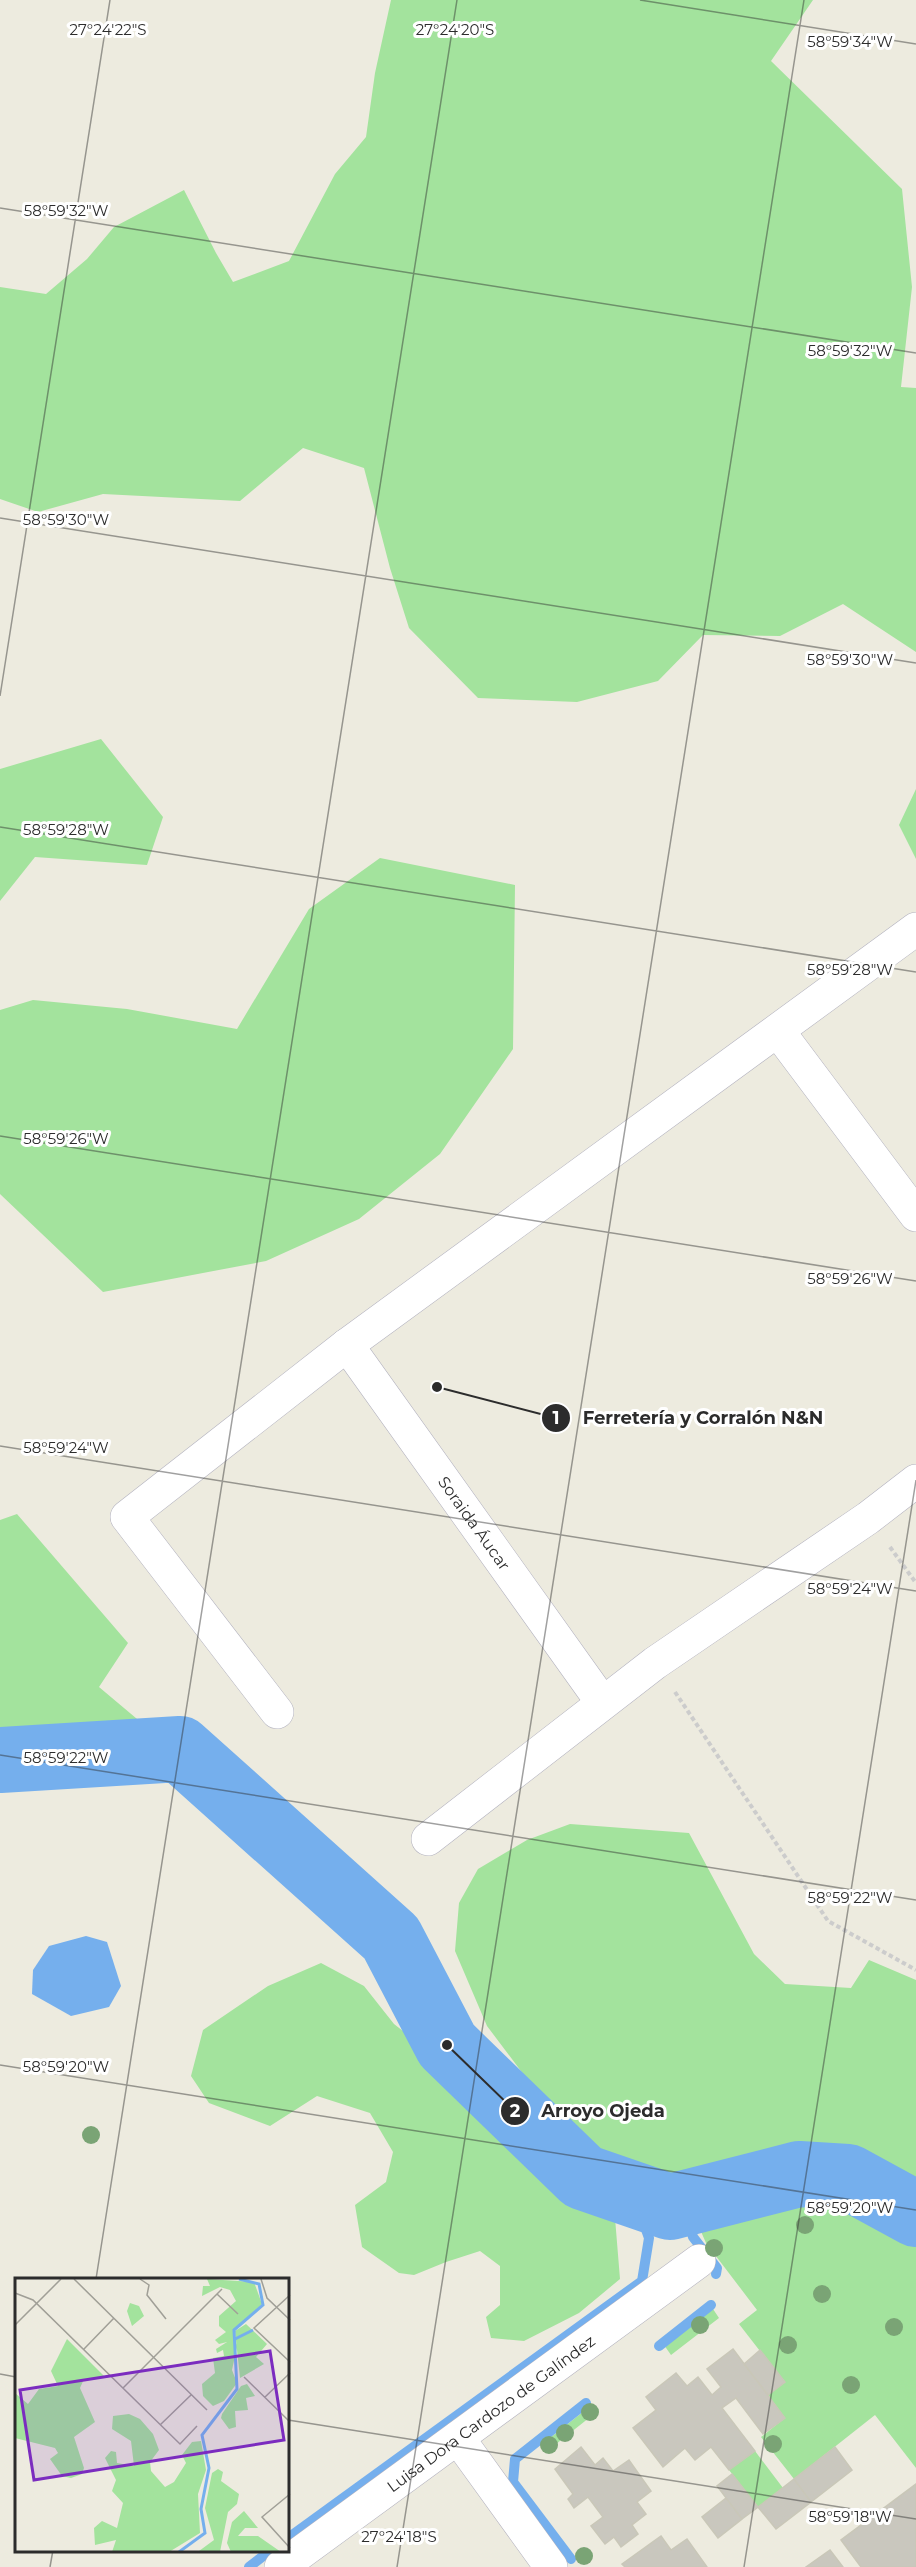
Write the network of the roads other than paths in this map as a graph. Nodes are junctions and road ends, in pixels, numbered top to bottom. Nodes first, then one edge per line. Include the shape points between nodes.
1 (916, 929) edge
2 (778, 1031) junction
3 (916, 1215) edge
4 (347, 1345) junction
5 (916, 1481) edge
6 (602, 1702) junction
7 (277, 1712) dead end
8 (428, 1839) dead end
9 (699, 2261) dead end
10 (458, 2438) junction
11 (281, 2567) edge
12 (551, 2567) edge

1 - 2 street
2 - 3 street
2 - 4 street
4 - 6 street, Soraida Áucar
4 - 7 street via 127,1517
5 - 6 street
6 - 8 street
9 - 10 street, Luisa Dora Cardozo de Galíndez
10 - 11 street, Luisa Dora Cardozo de Galíndez
10 - 12 street

